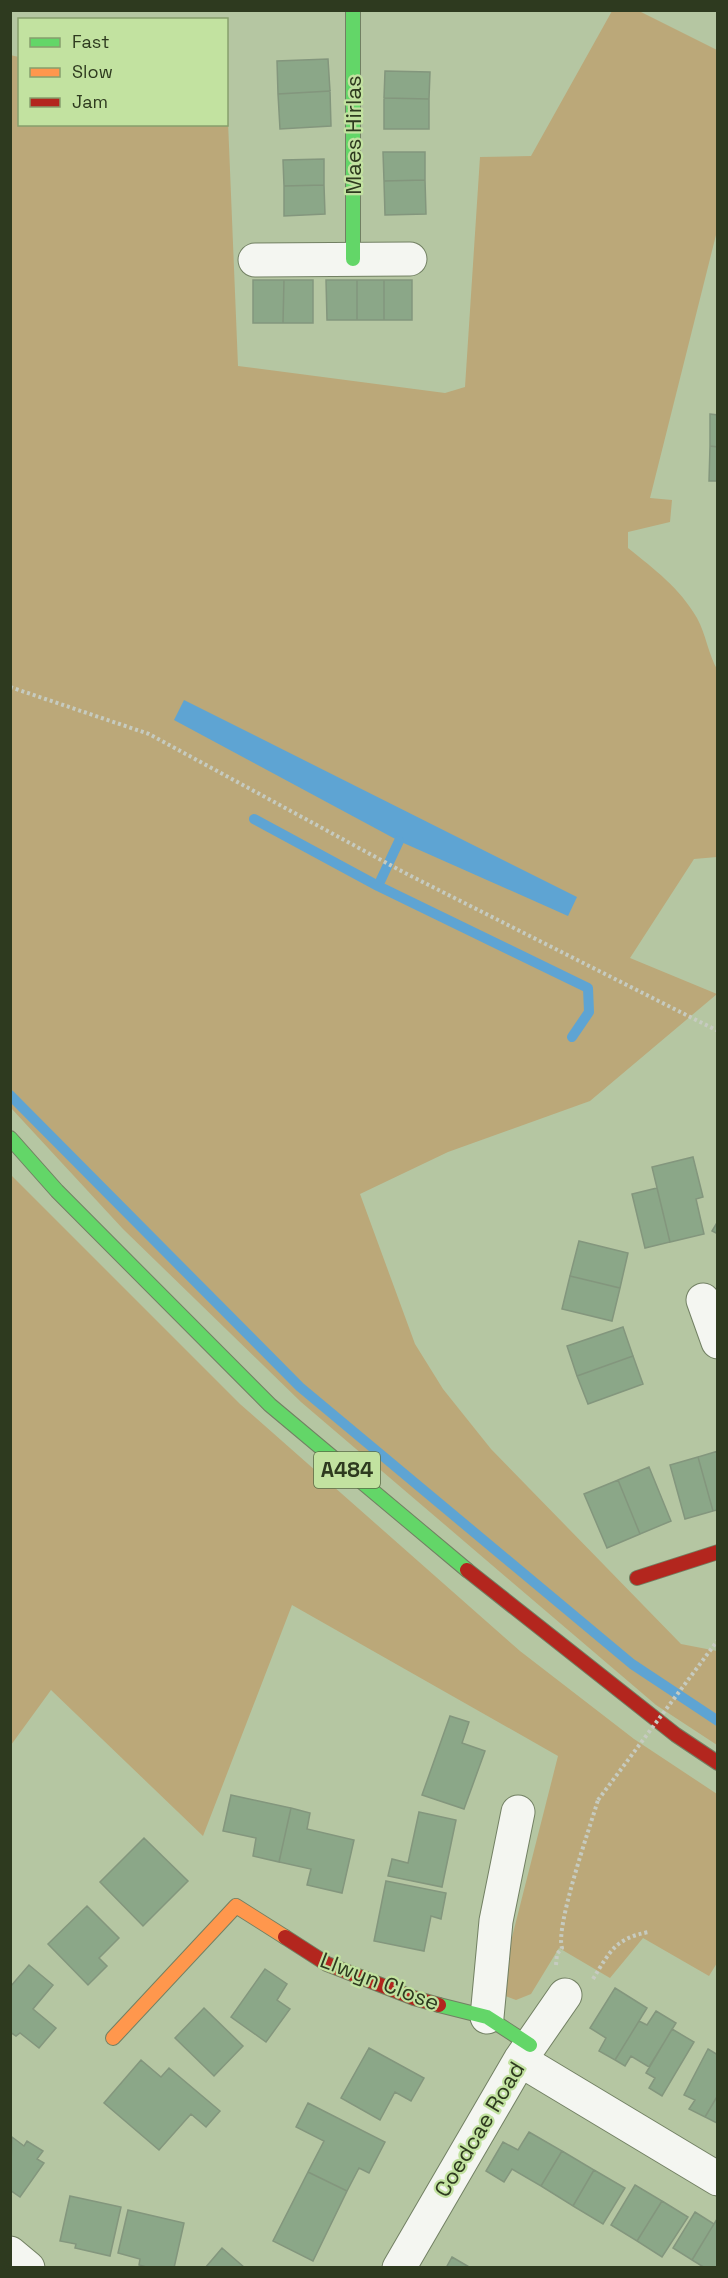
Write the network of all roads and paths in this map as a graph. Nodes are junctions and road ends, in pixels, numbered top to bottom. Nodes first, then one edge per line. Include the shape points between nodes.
1 (353, 10) edge
2 (353, 259) junction
3 (410, 259) dead end
4 (255, 260) dead end
5 (10, 687) edge
6 (717, 1031) edge
7 (10, 1138) edge
8 (703, 1300) dead end
9 (717, 1342) edge
10 (717, 1552) edge
11 (637, 1578) dead end
12 (717, 1640) edge
13 (717, 1763) edge
14 (518, 1812) dead end
15 (649, 1932) dead end
16 (565, 1995) junction
17 (487, 2018) junction
18 (113, 2038) dead end
19 (525, 2052) junction
20 (717, 2179) edge
21 (10, 2253) edge
22 (28, 2268) edge
23 (399, 2268) edge

1 - 2 main road, Maes Hirlas
2 - 3 street
2 - 4 street
5 - 6 path via 149,734 405,873
7 - 13 main road, A484 via 57,1191 270,1406 468,1571
8 - 9 street
10 - 11 main road
12 - 16 path, bridge via 598,1800 565,1912 562,1948 557,1954
14 - 17 street via 496,1921
15 - 16 path via 632,1935 612,1947 590,1984
16 - 19 street, Coedcae Road
17 - 18 main road, Llwyn Close via 414,1998 327,1964 236,1906
17 - 19 main road, Llwyn Close
19 - 20 street
19 - 23 street, Coedcae Road
21 - 22 street

